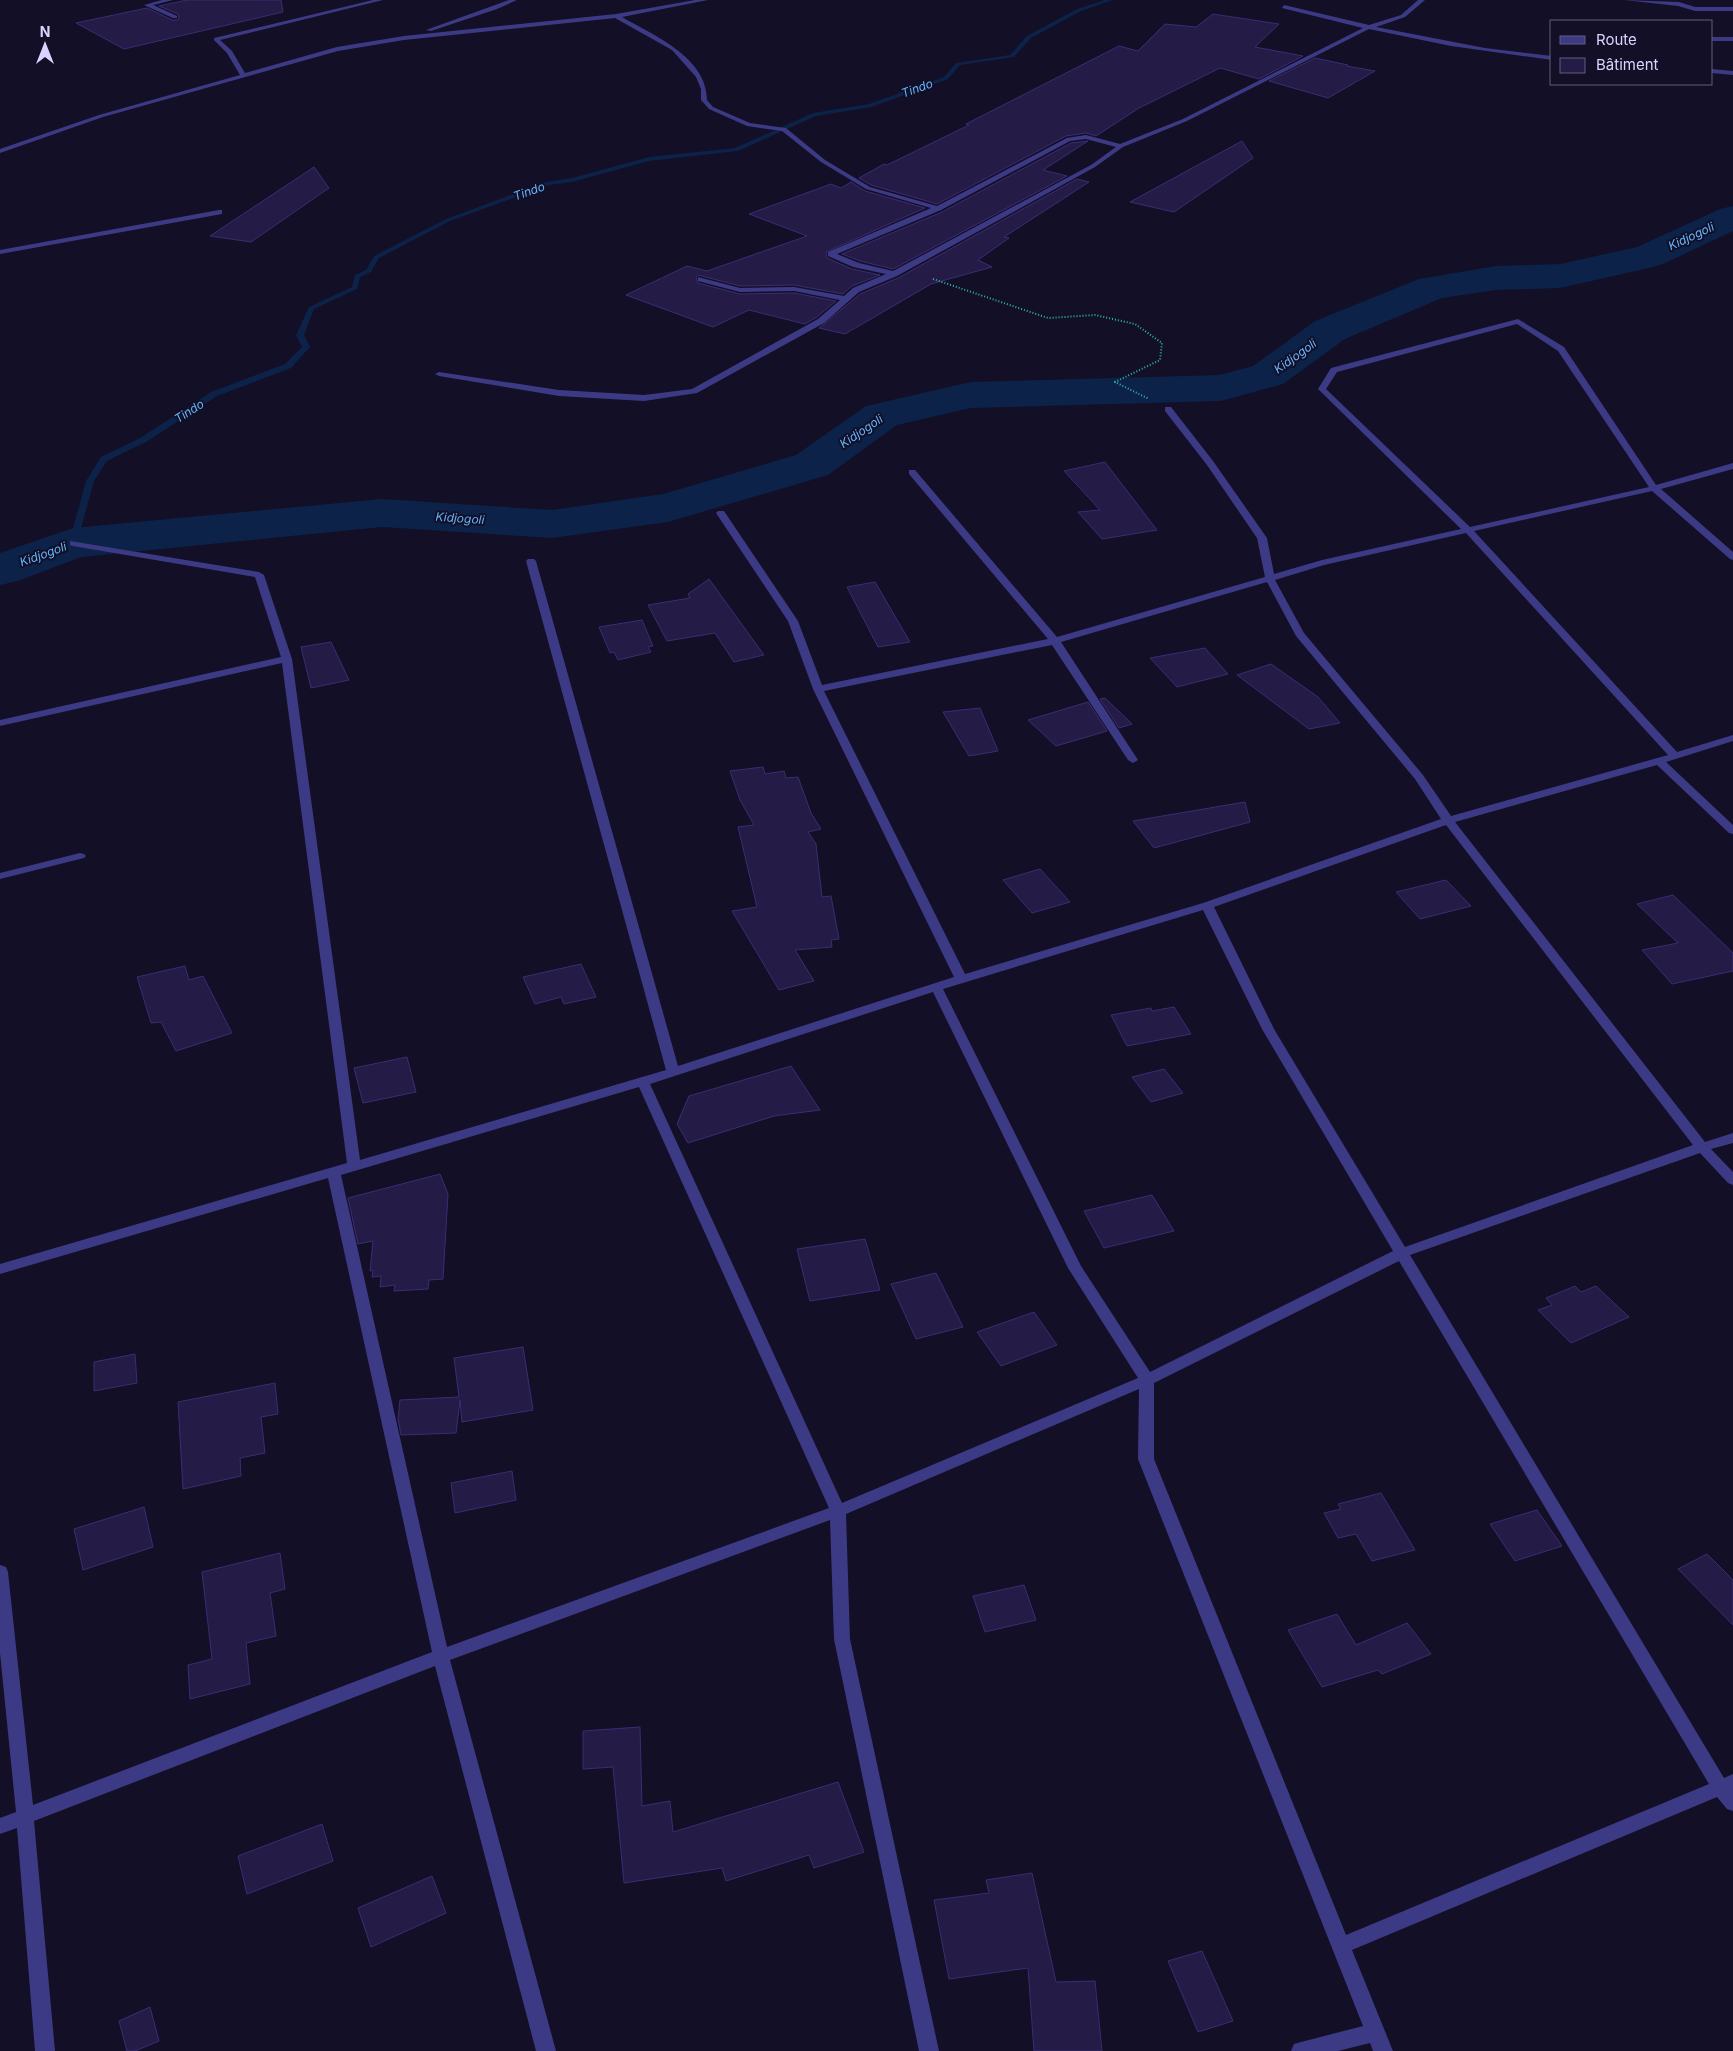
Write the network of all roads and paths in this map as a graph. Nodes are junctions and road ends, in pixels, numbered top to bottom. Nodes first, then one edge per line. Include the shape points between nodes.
1 (170, 0) edge
2 (380, 0) edge
3 (514, 0) edge
4 (705, 0) edge
5 (1422, 0) edge
6 (1627, 0) edge
7 (1284, 7) dead end
8 (1733, 9) edge
9 (616, 16) junction
10 (176, 17) dead end
11 (1367, 28) junction
12 (404, 38) junction
13 (1713, 39) edge
14 (1733, 39) edge
15 (1550, 58) edge
16 (1713, 72) edge
17 (1733, 73) edge
18 (243, 75) junction
19 (1120, 146) junction
20 (0, 151) edge
21 (938, 208) junction
22 (219, 212) dead end
23 (0, 252) edge
24 (894, 274) junction
25 (701, 279) dead end
26 (846, 299) junction
27 (439, 374) dead end
28 (1168, 409) joint
29 (1733, 466) edge
30 (912, 472) dead end
31 (1654, 488) junction
32 (721, 513) dead end
33 (1469, 531) junction
34 (73, 543) dead end
35 (1733, 557) edge
36 (531, 561) dead end
37 (1270, 579) junction
38 (1055, 641) junction
39 (287, 659) junction
40 (818, 690) junction
41 (0, 723) edge
42 (1733, 738) edge
43 (1675, 756) junction
44 (1133, 760) dead end
45 (1659, 761) junction
46 (1448, 820) junction
47 (1733, 831) edge
48 (80, 856) dead end
49 (0, 876) edge
50 (1207, 905) junction
51 (961, 979) junction
52 (936, 987) junction
53 (673, 1072) junction
54 (642, 1082) junction
55 (1733, 1138) edge
56 (1702, 1147) junction
57 (354, 1164) junction
58 (333, 1171) junction
59 (1733, 1180) edge
60 (1402, 1253) junction
61 (0, 1269) edge
62 (1146, 1380) junction
63 (838, 1511) junction
64 (0, 1572) edge
65 (441, 1656) junction
66 (1727, 1785) edge
67 (1733, 1803) edge
68 (25, 1816) junction
69 (0, 1826) edge
70 (1340, 1946) junction
71 (1375, 2032) junction
72 (45, 2051) edge
73 (546, 2051) edge
74 (929, 2051) edge
75 (1301, 2051) edge
76 (1383, 2051) edge

1 - 10 street via 147,6
2 - 18 street via 216,39 230,52
3 - 12 street
4 - 9 street
5 - 11 street via 1404,16
6 - 8 street via 1679,4 1696,9
7 - 11 street
9 - 12 street
9 - 21 street via 674,49 699,76 704,100 711,108 748,125 784,129 823,161 868,188
11 - 15 street via 1511,54
11 - 19 street via 1185,120
12 - 18 street via 337,48
13 - 14 street
16 - 17 street
18 - 20 street via 101,116
19 - 21 street via 1086,137 1069,139
19 - 24 street via 1093,166
21 - 24 street via 831,254 856,265
22 - 23 street
24 - 26 street via 856,290
24 - 28 path via 927,278 1048,318 1095,315 1135,324 1162,343 1160,360 1115,382
25 - 26 street via 740,290 794,289
26 - 27 street via 821,321 694,391 644,398 559,393
28 - 37 street via 1210,462 1262,538
29 - 31 street
30 - 38 street
31 - 33 street
31 - 33 street via 1561,349 1518,321 1334,370 1322,389
31 - 35 street
32 - 40 street via 793,621
33 - 37 street via 1322,562
33 - 43 street
34 - 39 street via 258,575
36 - 53 street
37 - 38 street
37 - 46 street via 1300,634 1420,777
38 - 40 street
38 - 44 street
39 - 41 street
39 - 57 street
40 - 51 street
42 - 43 street
43 - 45 street
45 - 46 street
45 - 47 street
46 - 50 street
46 - 56 street
48 - 49 street
50 - 51 street
50 - 60 street via 1268,1029
51 - 52 street
52 - 53 street
52 - 62 street via 1075,1268
53 - 54 street
54 - 57 street
54 - 63 street
55 - 56 street
56 - 59 street
56 - 60 street
57 - 58 street
58 - 61 street
58 - 65 street
60 - 62 street
60 - 66 street
62 - 63 street
62 - 70 street via 1146,1459
63 - 65 street
63 - 74 street via 842,1639
64 - 68 street
65 - 68 street
65 - 73 street
66 - 67 street
66 - 70 street
68 - 69 street
68 - 72 street
70 - 71 street
71 - 75 street
71 - 76 street

